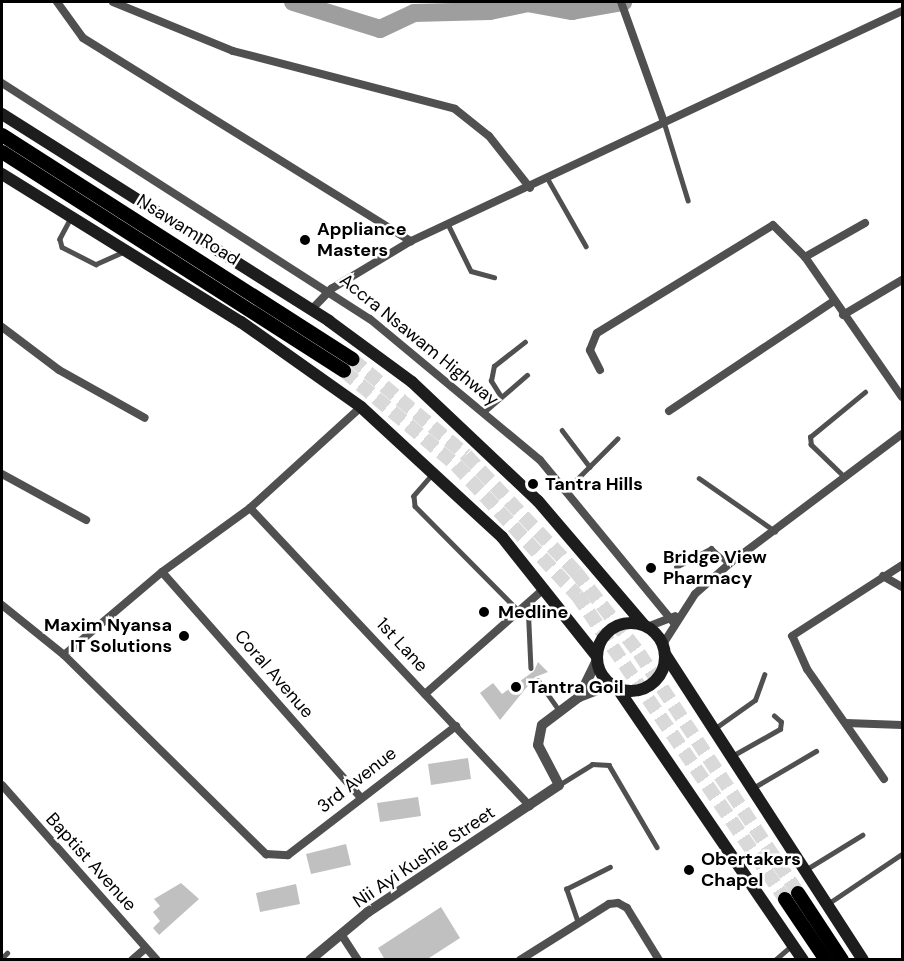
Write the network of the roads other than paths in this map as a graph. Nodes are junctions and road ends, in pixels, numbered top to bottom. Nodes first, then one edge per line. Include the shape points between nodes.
1 (57, 2) edge
2 (114, 2) edge
3 (622, 5) edge
4 (903, 11) edge
5 (2, 83) edge
6 (2, 114) edge
7 (664, 122) junction
8 (2, 135) edge
9 (2, 152) edge
10 (2, 174) edge
11 (549, 180) junction
12 (530, 188) junction
13 (688, 200) dead end
14 (71, 218) junction
15 (865, 223) dead end
16 (448, 224) junction
17 (411, 241) junction
18 (586, 246) dead end
19 (124, 251) junction
20 (805, 257) junction
21 (494, 277) dead end
22 (903, 280) edge
23 (331, 289) junction
24 (834, 301) junction
25 (312, 309) junction
26 (843, 315) junction
27 (2, 327) edge
28 (525, 342) dead end
29 (600, 370) dead end
30 (527, 375) dead end
31 (865, 392) dead end
32 (501, 397) junction
33 (903, 397) edge
34 (361, 407) junction
35 (669, 411) dead end
36 (483, 413) junction
37 (145, 418) dead end
38 (562, 430) dead end
39 (903, 434) edge
40 (617, 439) dead end
41 (590, 467) junction
42 (436, 471) junction
43 (2, 474) edge
44 (843, 476) junction
45 (699, 478) dead end
46 (565, 491) junction
47 (250, 508) junction
48 (86, 520) dead end
49 (776, 532) junction
50 (729, 564) junction
51 (903, 565) edge
52 (676, 567) dead end
53 (162, 572) junction
54 (884, 576) junction
55 (903, 587) edge
56 (545, 588) junction
57 (528, 603) junction
58 (2, 606) edge
59 (519, 611) junction
60 (674, 619) junction
61 (646, 626) junction
62 (664, 649) junction
63 (64, 655) junction
64 (596, 658) junction
65 (531, 668) dead end
66 (765, 675) dead end
67 (538, 680) dead end
68 (614, 687) junction
69 (425, 694) junction
70 (579, 697) junction
71 (560, 710) junction
72 (774, 716) dead end
73 (846, 723) junction
74 (903, 725) edge
75 (456, 726) junction
76 (712, 730) junction
77 (816, 751) dead end
78 (730, 757) junction
79 (884, 779) dead end
80 (2, 785) edge
81 (559, 786) junction
82 (751, 790) junction
83 (361, 798) junction
84 (530, 806) junction
85 (862, 835) dead end
86 (657, 847) dead end
87 (903, 854) edge
88 (610, 867) dead end
89 (805, 871) junction
90 (827, 905) junction
91 (578, 923) junction
92 (341, 934) junction
93 (793, 944) junction
94 (146, 948) junction
95 (7, 953) dead end
96 (2, 958) edge
97 (132, 960) edge
98 (157, 960) edge
99 (310, 960) edge
100 (358, 960) edge
101 (520, 960) edge
102 (658, 960) edge
103 (775, 960) edge
104 (803, 960) edge
105 (826, 960) edge
106 (842, 960) edge
107 (863, 960) edge

1 - 17 street via 83,38
2 - 12 street via 242,54 455,110 489,136
3 - 7 street
4 - 7 street
5 - 23 street, Accra Nsawam Highway
6 - 25 main road
7 - 11 street
7 - 13 lane
8 - 9 highway, Nsawam Road via 348,365
10 - 14 main road
11 - 12 street
11 - 18 lane
12 - 16 street
14 - 19 main road
14 - 19 lane via 60,239 62,247 96,264
15 - 20 street
16 - 17 street
16 - 21 lane via 471,271
17 - 23 street
19 - 34 main road via 241,322
20 - 24 street
20 - 29 street via 778,228 766,225 597,333 590,350
22 - 26 street
23 - 25 street
23 - 36 street, Accra Nsawam Highway
24 - 26 street
24 - 35 street
25 - 61 main road via 412,382 495,459
26 - 33 street
27 - 37 street via 59,370
28 - 32 lane via 494,366 491,381
30 - 32 lane
31 - 44 lane via 810,436 811,445
32 - 36 lane
34 - 42 main road
34 - 47 street
36 - 46 street, Accra Nsawam Highway via 540,460
38 - 41 lane
39 - 44 street
40 - 41 lane
41 - 46 lane
42 - 56 main road
42 - 59 lane via 414,495 415,506
43 - 48 street
44 - 49 street
45 - 49 lane
46 - 60 street, Accra Nsawam Highway
47 - 53 street
47 - 69 street, 1st Lane
49 - 50 street
50 - 52 lane via 711,548
50 - 60 street
51 - 54 street
53 - 63 street
53 - 83 street, Coral Avenue
54 - 55 street
54 - 73 street via 792,636 792,646
56 - 57 street
56 - 64 main road
57 - 59 street
57 - 65 lane
58 - 63 street
59 - 69 street
60 - 61 street
60 - 62 street
61 - 62 main road
61 - 64 main road via 612,628
62 - 68 main road via 655,681 635,691
62 - 76 main road
63 - 83 street, 3rd Avenue via 266,854 288,855
64 - 68 main road
64 - 70 street
66 - 76 lane via 755,700
67 - 71 lane
68 - 70 street
68 - 93 main road
69 - 75 street, 1st Lane
70 - 71 street
71 - 81 street via 542,725 537,739
72 - 78 lane via 781,722 780,729
73 - 74 street
73 - 79 street
75 - 83 street, 3rd Avenue
75 - 84 street, 1st Lane
76 - 78 main road
77 - 82 lane
78 - 82 main road
80 - 94 street, Baptist Avenue
81 - 84 street, Nii Ayi Kushie Street
81 - 86 lane via 592,764 609,765
82 - 89 main road
84 - 92 street, Nii Ayi Kushie Street
85 - 89 lane
87 - 90 lane
88 - 91 lane via 566,889
89 - 90 main road
90 - 107 main road
91 - 101 street
91 - 102 street via 618,903 627,908
92 - 99 street, Nii Ayi Kushie Street
92 - 100 street
93 - 103 lane
93 - 104 main road
94 - 97 street
94 - 98 street, Baptist Avenue
95 - 96 lane
105 - 106 highway via 791,896

